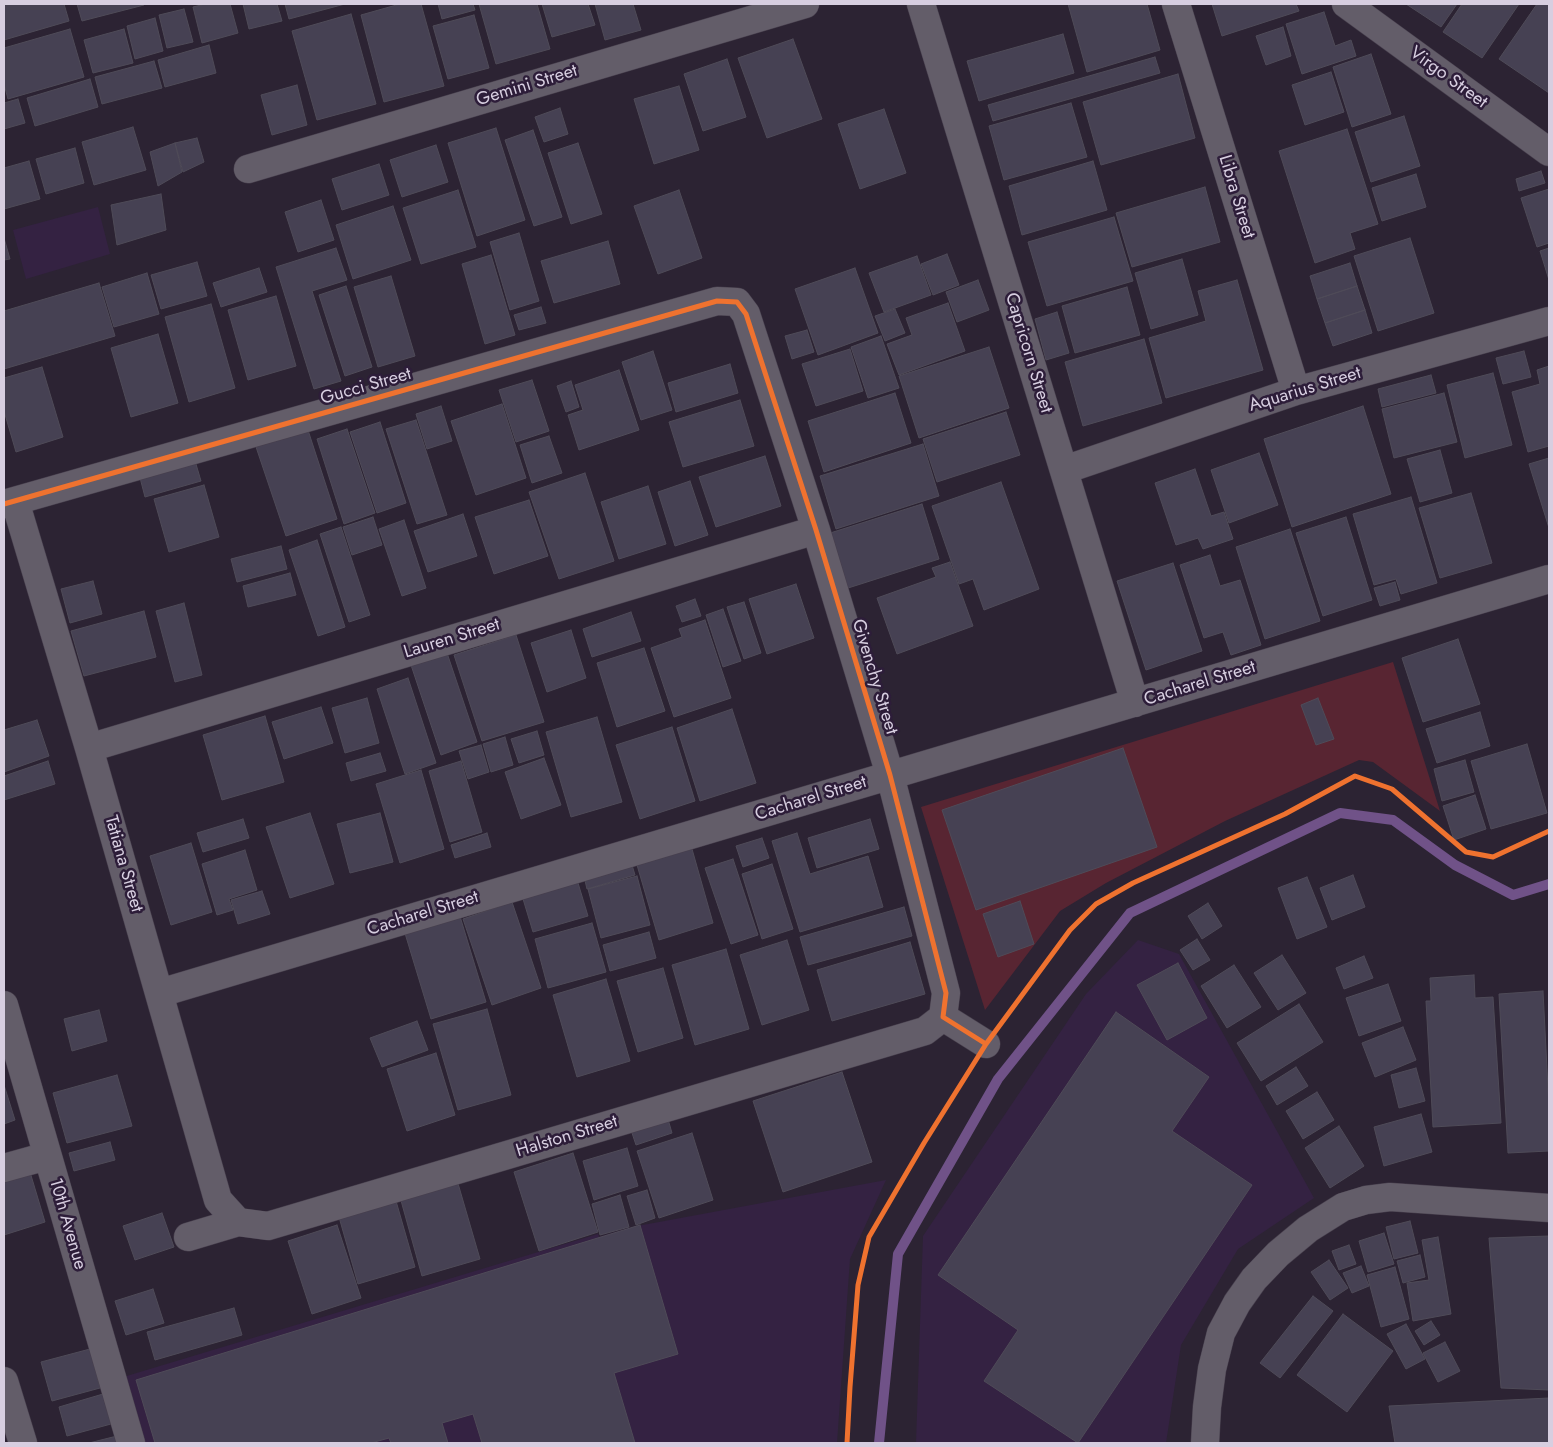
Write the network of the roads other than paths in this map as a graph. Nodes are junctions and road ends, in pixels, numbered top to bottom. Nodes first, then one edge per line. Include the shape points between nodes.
1 (805, 4) edge
2 (921, 4) edge
3 (1176, 4) edge
4 (1346, 4) edge
5 (1549, 152) edge
6 (248, 169) dead end
7 (737, 302) joint
8 (1549, 321) edge
9 (1296, 390) junction
10 (1064, 470) junction
11 (9, 503) edge
12 (816, 530) junction
13 (1549, 580) edge
14 (1135, 703) junction
15 (89, 748) junction
16 (890, 776) junction
17 (160, 993) junction
18 (4, 1005) edge
19 (943, 1018) junction
20 (986, 1044) dead end
21 (47, 1156) junction
22 (4, 1168) edge
23 (1549, 1208) edge
24 (238, 1222) junction
25 (188, 1237) dead end
26 (4, 1381) edge
27 (23, 1443) edge
28 (131, 1443) edge
29 (1205, 1443) edge

1 - 6 street, Gemini Street
2 - 10 street, Capricorn Street
3 - 9 street, Libra Street
4 - 5 street, Virgo Street
7 - 11 street, Gucci Street via 717,300
7 - 12 street, Givenchy Street via 746,314
8 - 9 street, Aquarius Street
9 - 10 street, Aquarius Street
10 - 14 street, Capricorn Street
11 - 15 street, Tatiana Street
12 - 15 street, Lauren Street
12 - 16 street, Givenchy Street
13 - 14 street, Cacharel Street
14 - 16 street, Cacharel Street
15 - 17 street, Tatiana Street
16 - 17 street, Cacharel Street
16 - 19 street, Givenchy Street via 946,994
17 - 24 street, Tatiana Street via 218,1200
18 - 21 street, 10th Avenue
19 - 20 street
19 - 24 street, Halston Street via 925,1031 268,1226
21 - 22 street
21 - 28 street, 10th Avenue
23 - 29 street via 1390,1197 1344,1207 1308,1229 1254,1279 1222,1333 1212,1369
24 - 25 street, Halston Street
26 - 27 street

